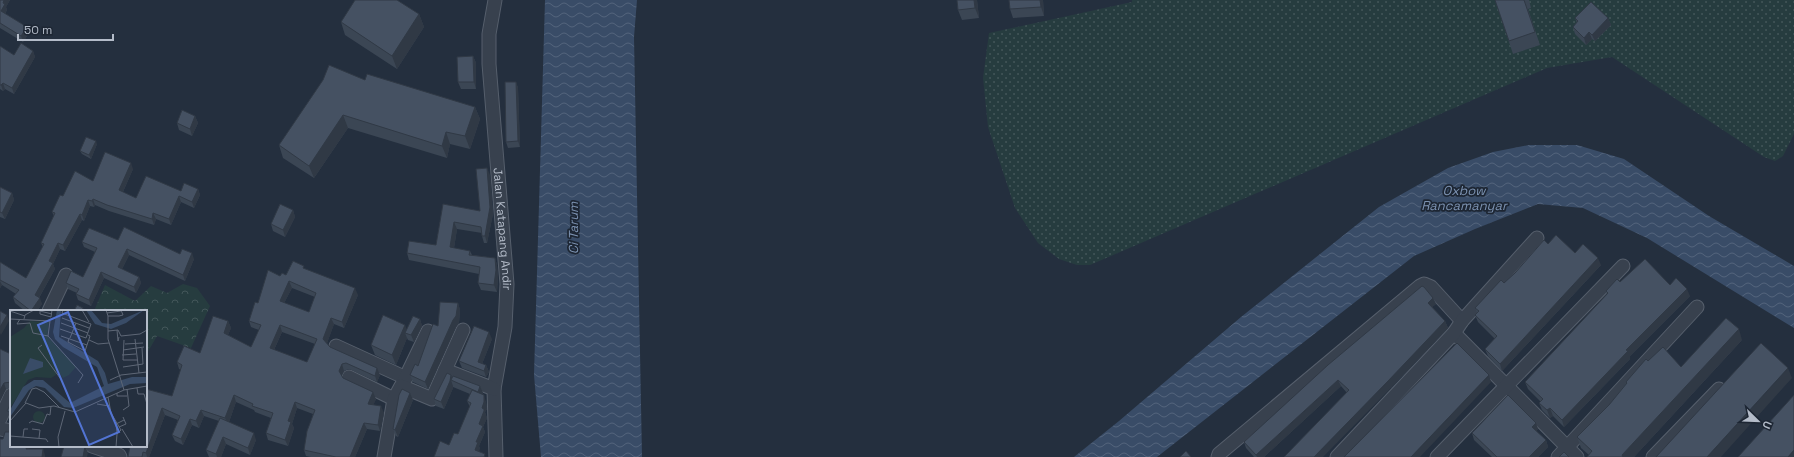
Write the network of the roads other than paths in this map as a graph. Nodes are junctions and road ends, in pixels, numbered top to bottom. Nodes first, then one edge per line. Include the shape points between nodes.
1 (495, 0) edge
2 (1537, 238) dead end
3 (1623, 266) dead end
4 (66, 275) dead end
5 (1697, 307) dead end
6 (49, 310) edge
7 (1462, 321) junction
8 (463, 330) dead end
9 (428, 331) dead end
10 (1454, 333) junction
11 (336, 346) dead end
12 (445, 370) junction
13 (349, 377) dead end
14 (1730, 378) edge
15 (404, 382) junction
16 (1507, 387) junction
17 (494, 389) junction
18 (10, 397) edge
19 (394, 400) junction
20 (0, 418) edge
21 (0, 429) edge
22 (10, 431) edge
23 (95, 447) edge
24 (1568, 448) junction
25 (120, 457) edge
26 (384, 457) edge
27 (496, 457) edge
28 (1218, 457) edge
29 (1337, 457) edge
30 (1437, 457) edge
31 (1558, 457) edge
32 (1577, 457) edge
33 (1653, 457) edge

1 - 17 street, Jalan Katapang Andir via 489,34 488,64 507,284 504,327
2 - 7 street
3 - 16 street
4 - 6 street
5 - 24 street
7 - 10 street
7 - 28 street via 1431,287 1424,284 1420,286
8 - 12 street
9 - 15 street
10 - 16 street
10 - 29 street
11 - 15 street
12 - 15 street via 432,399
12 - 17 street
13 - 19 street
14 - 33 street
15 - 19 street
16 - 24 street
16 - 30 street
17 - 27 street, Jalan Katapang Andir
18 - 20 street
19 - 26 street
21 - 22 street
23 - 25 street
24 - 31 street
24 - 32 street

